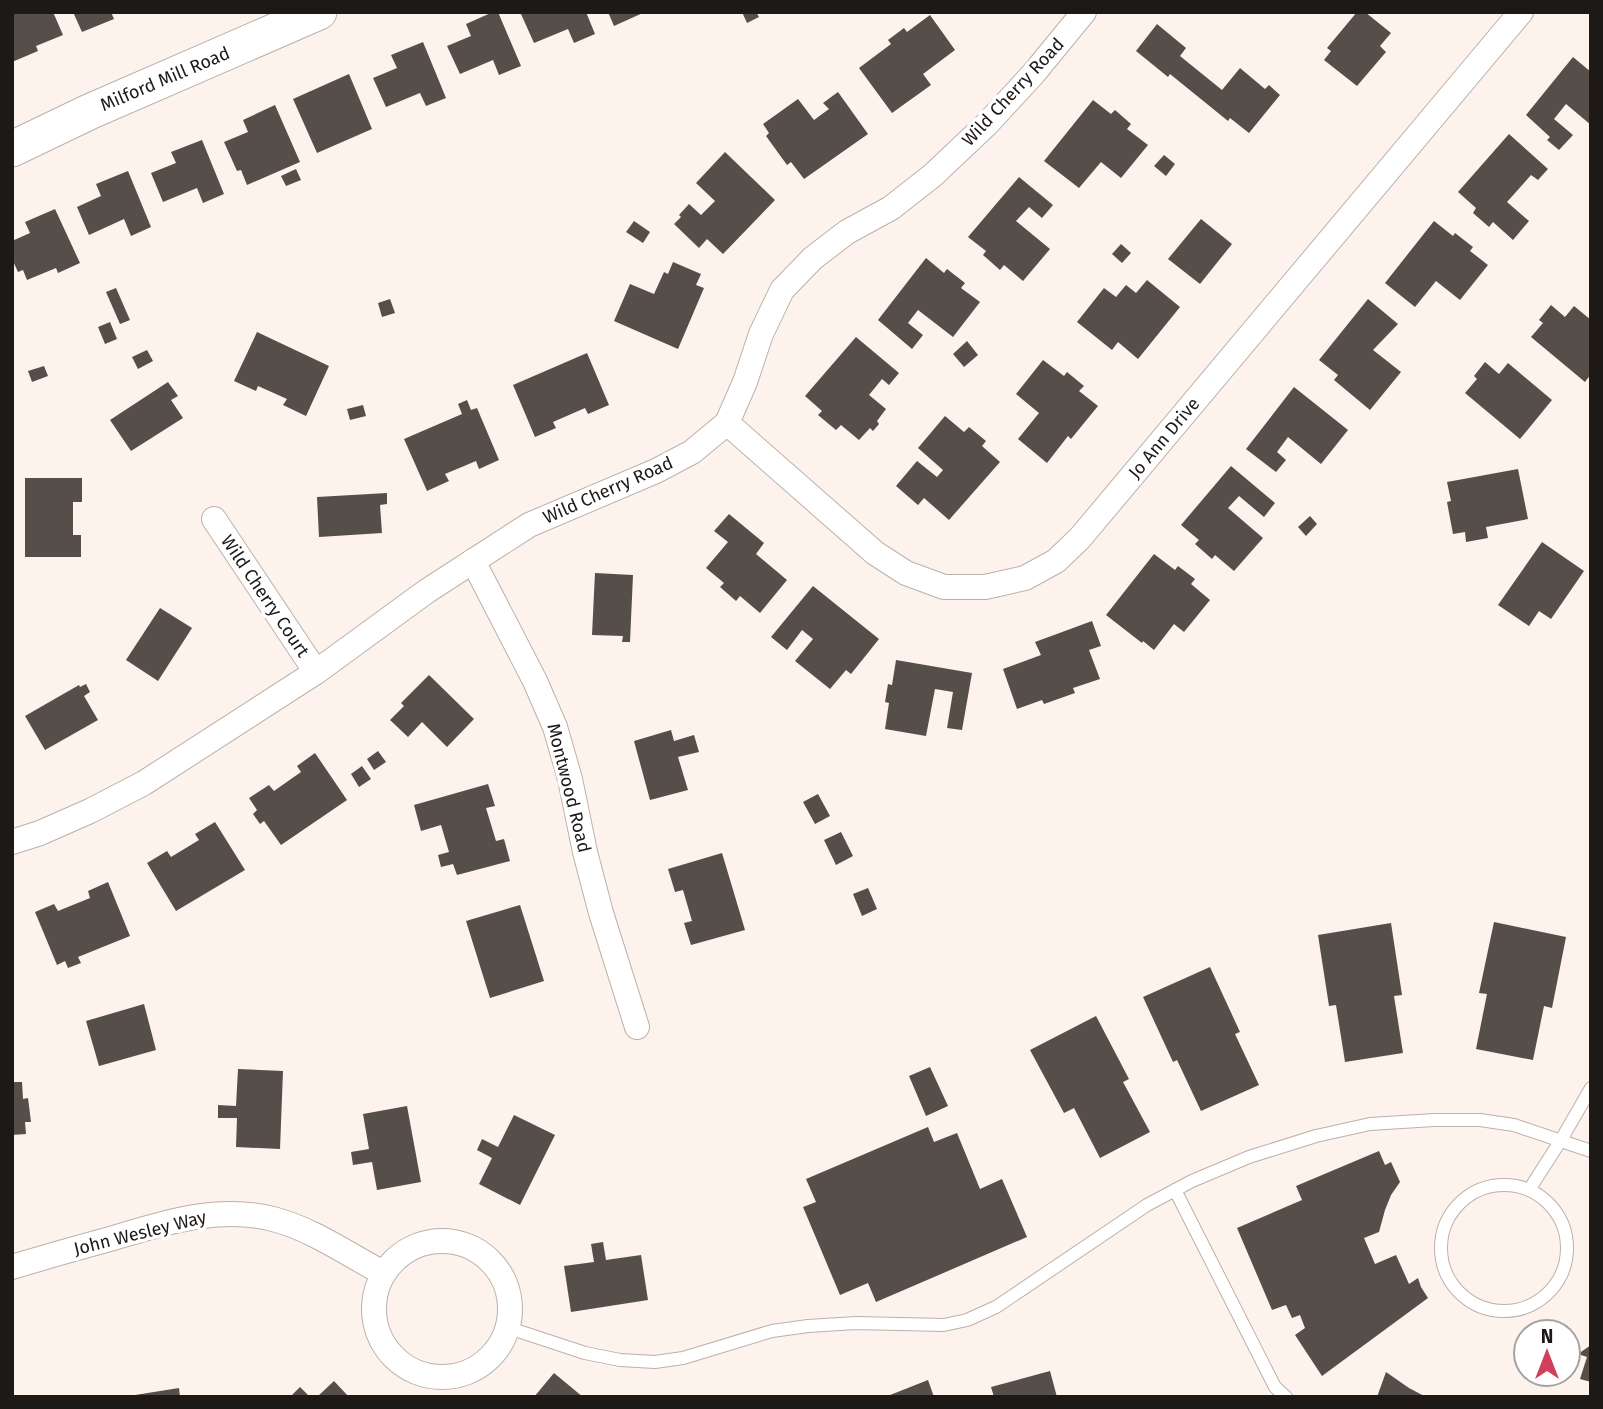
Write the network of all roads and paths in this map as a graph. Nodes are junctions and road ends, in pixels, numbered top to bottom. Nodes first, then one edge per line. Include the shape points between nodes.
1 (319, 12) edge
2 (1084, 12) edge
3 (1521, 12) edge
4 (12, 149) edge
5 (727, 423) junction
6 (214, 519) dead end
7 (473, 561) junction
8 (316, 672) junction
9 (12, 842) edge
10 (637, 1027) dead end
11 (1591, 1088) edge
12 (1562, 1140) junction
13 (1591, 1151) edge
14 (1175, 1190) junction
15 (1529, 1190) junction
16 (12, 1267) edge
17 (383, 1273) junction
18 (509, 1328) junction
19 (1286, 1397) edge

1 - 4 main road, Milford Mill Road
2 - 5 street, Wild Cherry Road via 1034,74 933,175 891,208 847,232 782,290
3 - 5 street, Jo Ann Drive via 1080,538 1056,561 1025,578 985,587 944,587 906,573 875,553
5 - 7 street, Wild Cherry Road via 692,452 529,525
6 - 8 street, Wild Cherry Court
7 - 8 street, Wild Cherry Road
7 - 10 street, Montwood Road via 555,727 601,913
8 - 9 street, Wild Cherry Road via 145,783
11 - 12 lane
12 - 13 lane
12 - 14 lane via 1480,1120 1370,1124 1249,1157
12 - 15 lane
14 - 18 lane via 996,1307 944,1325 808,1326 655,1362 585,1353
14 - 19 lane via 1275,1387
15 - 15 lane via 1511,1185 1474,1192 1457,1204 1445,1222 1440,1242 1442,1265 1455,1289 1472,1304 1510,1312 1537,1303 1555,1287 1568,1248 1563,1225 1552,1206
16 - 17 street, John Wesley Way via 158,1225 238,1213 305,1230
17 - 18 street via 399,1255 427,1241 448,1240 474,1247 492,1261 506,1283
17 - 18 street via 374,1296 373,1318 379,1338 405,1367 422,1375 443,1378 469,1372 498,1349

